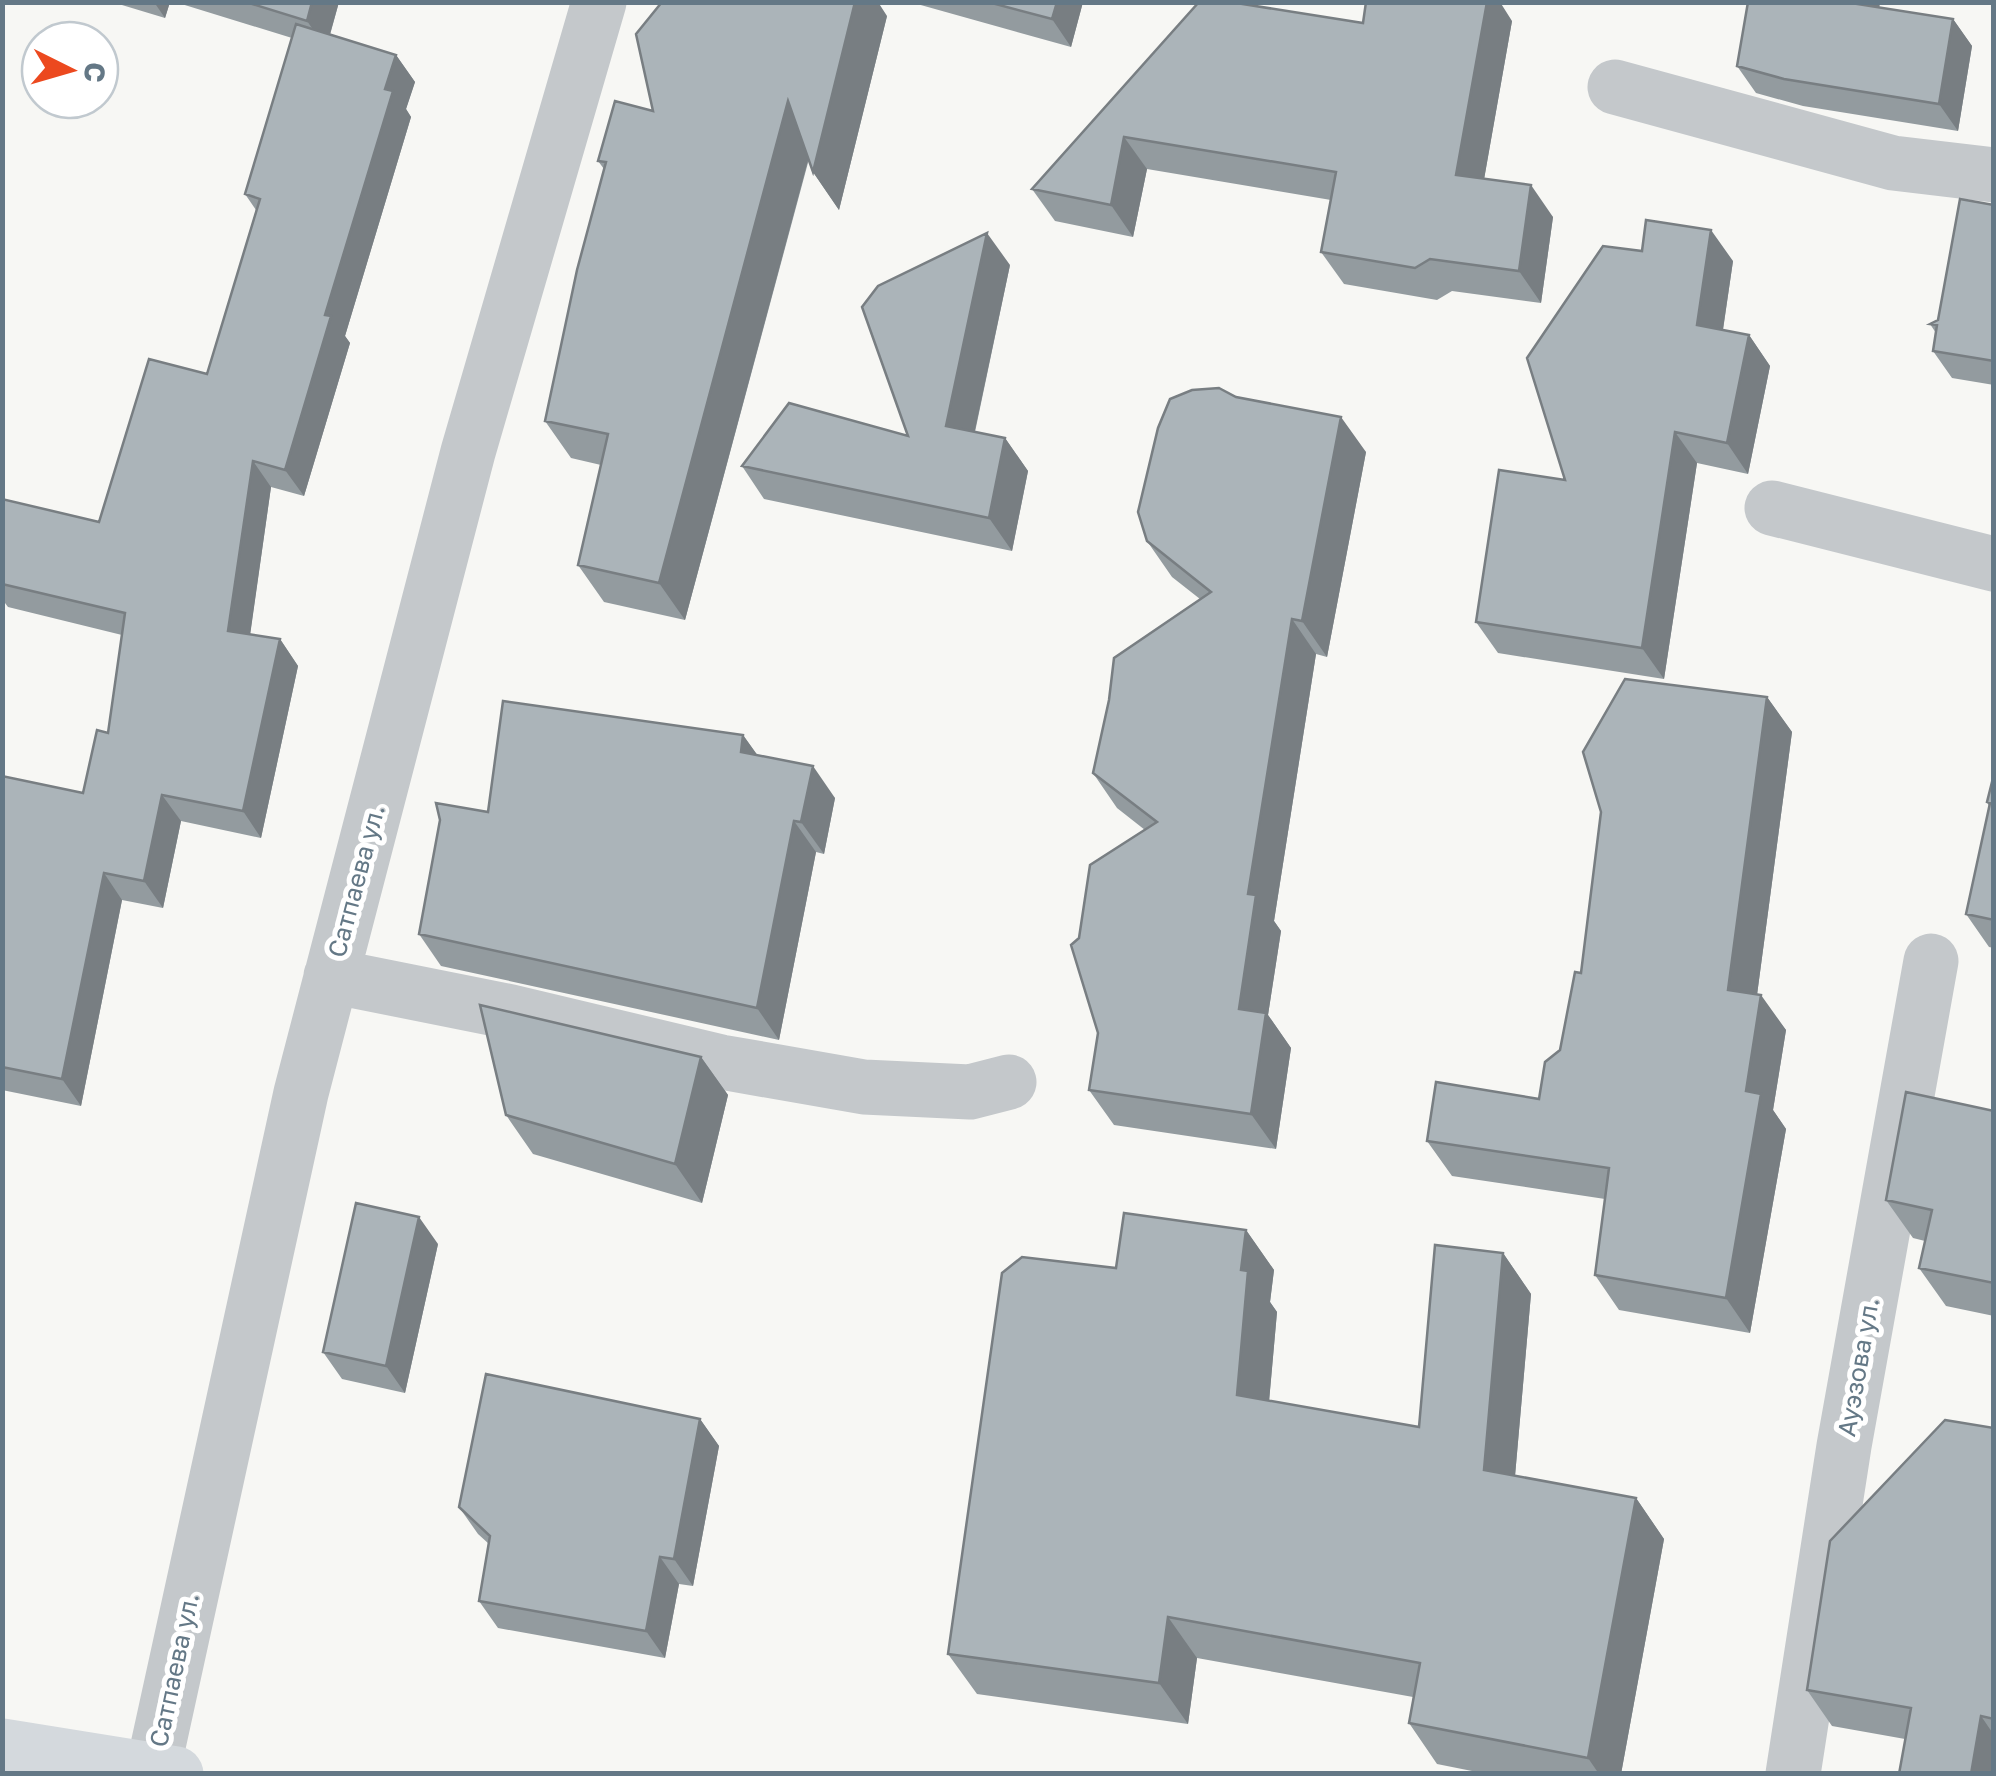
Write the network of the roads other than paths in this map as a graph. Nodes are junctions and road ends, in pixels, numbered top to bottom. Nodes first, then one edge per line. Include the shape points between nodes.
1 (598, 2) edge
2 (1616, 87) dead end
3 (1994, 175) edge
4 (1772, 508) dead end
5 (1994, 564) edge
6 (1931, 961) dead end
7 (331, 976) junction
8 (1009, 1082) dead end
9 (2, 1746) edge
10 (164, 1771) edge
11 (1793, 1774) edge

1 - 7 street, Сатпаева ул. via 468,452
2 - 3 street via 1893,163
4 - 5 street
6 - 11 street, Ауэзова ул.
7 - 8 street via 864,1088 970,1092
7 - 10 street, Сатпаева ул. via 233,1395
9 - 10 highway

